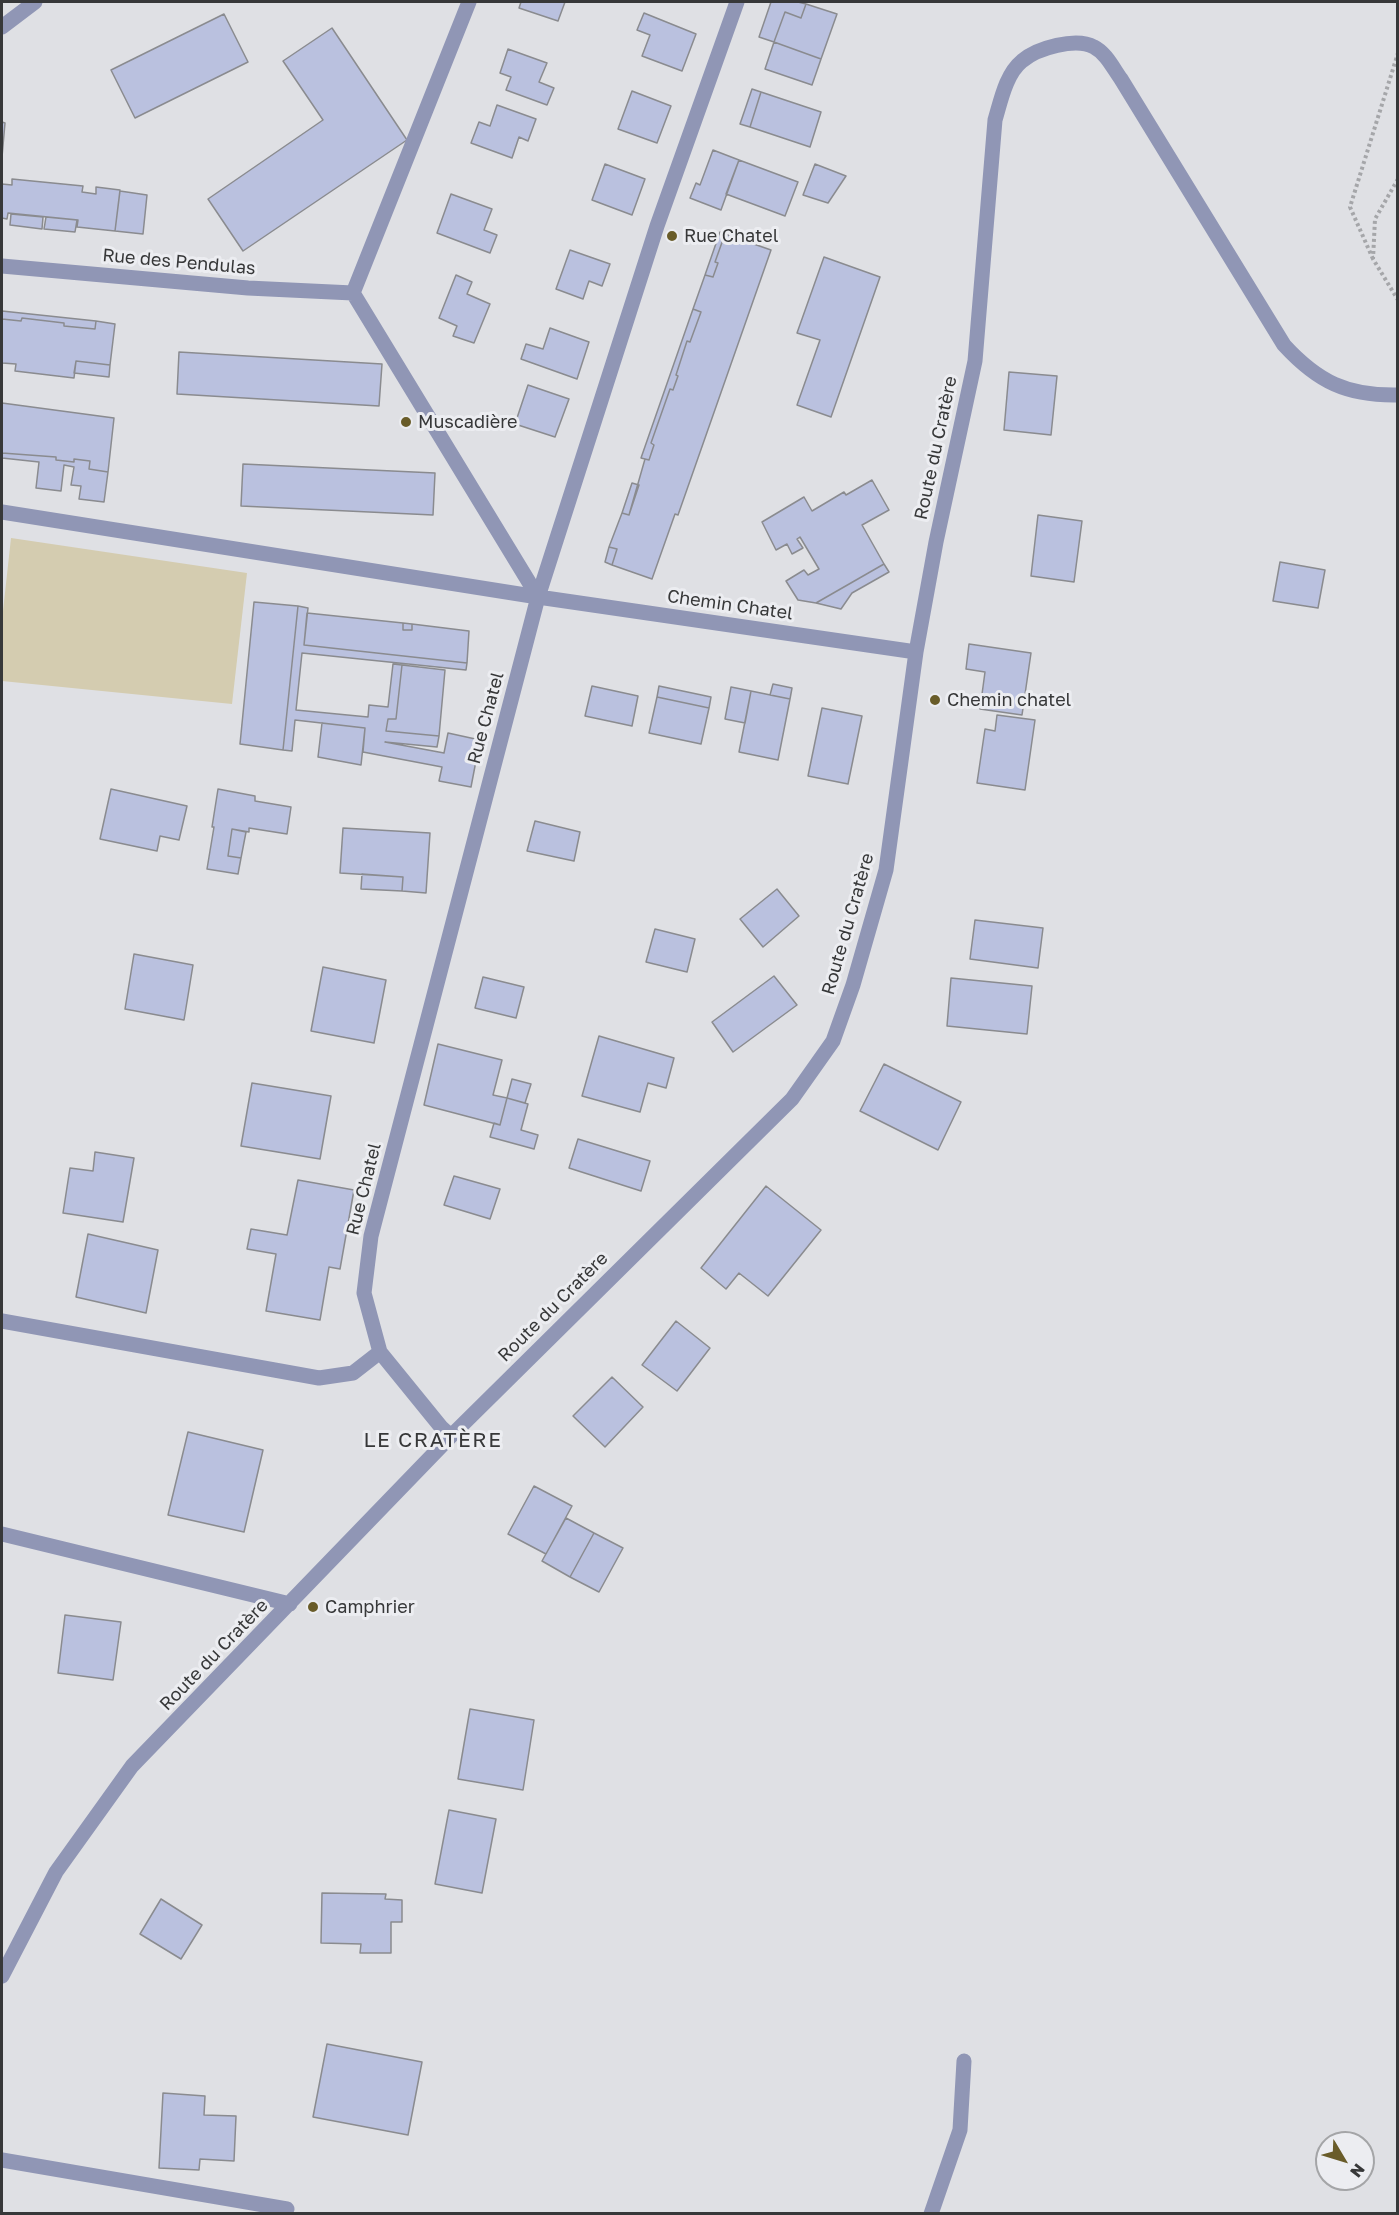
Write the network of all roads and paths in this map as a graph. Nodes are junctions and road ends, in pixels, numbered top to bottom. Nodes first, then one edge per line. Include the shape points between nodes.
1 (35, 2) edge
2 (469, 2) edge
3 (737, 2) edge
4 (2, 27) edge
5 (1398, 53) edge
6 (1398, 179) edge
7 (1373, 259) junction
8 (2, 266) edge
9 (353, 293) junction
10 (1398, 300) edge
11 (1398, 395) edge
12 (2, 512) edge
13 (538, 597) junction
14 (916, 652) junction
15 (2, 1321) edge
16 (380, 1352) junction
17 (451, 1436) junction
18 (2, 1534) edge
19 (290, 1604) junction
20 (2, 1976) edge
21 (964, 2061) dead end
22 (2, 2160) edge
23 (287, 2209) dead end
24 (931, 2214) edge

1 - 4 street
2 - 9 street
3 - 13 street, Rue Chatel via 657,226
5 - 7 path via 1350,207
6 - 7 path via 1375,219
7 - 10 path
8 - 9 street, Rue des Pendulas via 248,288
9 - 13 street
11 - 14 street, Route du Cratère via 1349,390 1323,380 1302,365 1284,345 1108,60 1093,46 1072,43 1041,50 1022,61 1007,82 995,120 975,361
12 - 13 street, Chemin Chatel
13 - 14 street, Chemin Chatel
13 - 16 street, Rue Chatel via 371,1236 364,1293
14 - 17 street, Route du Cratère via 886,870 853,985 832,1041 792,1099
15 - 16 street via 320,1378 353,1373
16 - 17 street, Rue Chatel
17 - 19 street, Route du Cratère
18 - 19 street
19 - 20 street, Route du Cratère via 132,1766 56,1872
21 - 24 street via 960,2130
22 - 23 street

